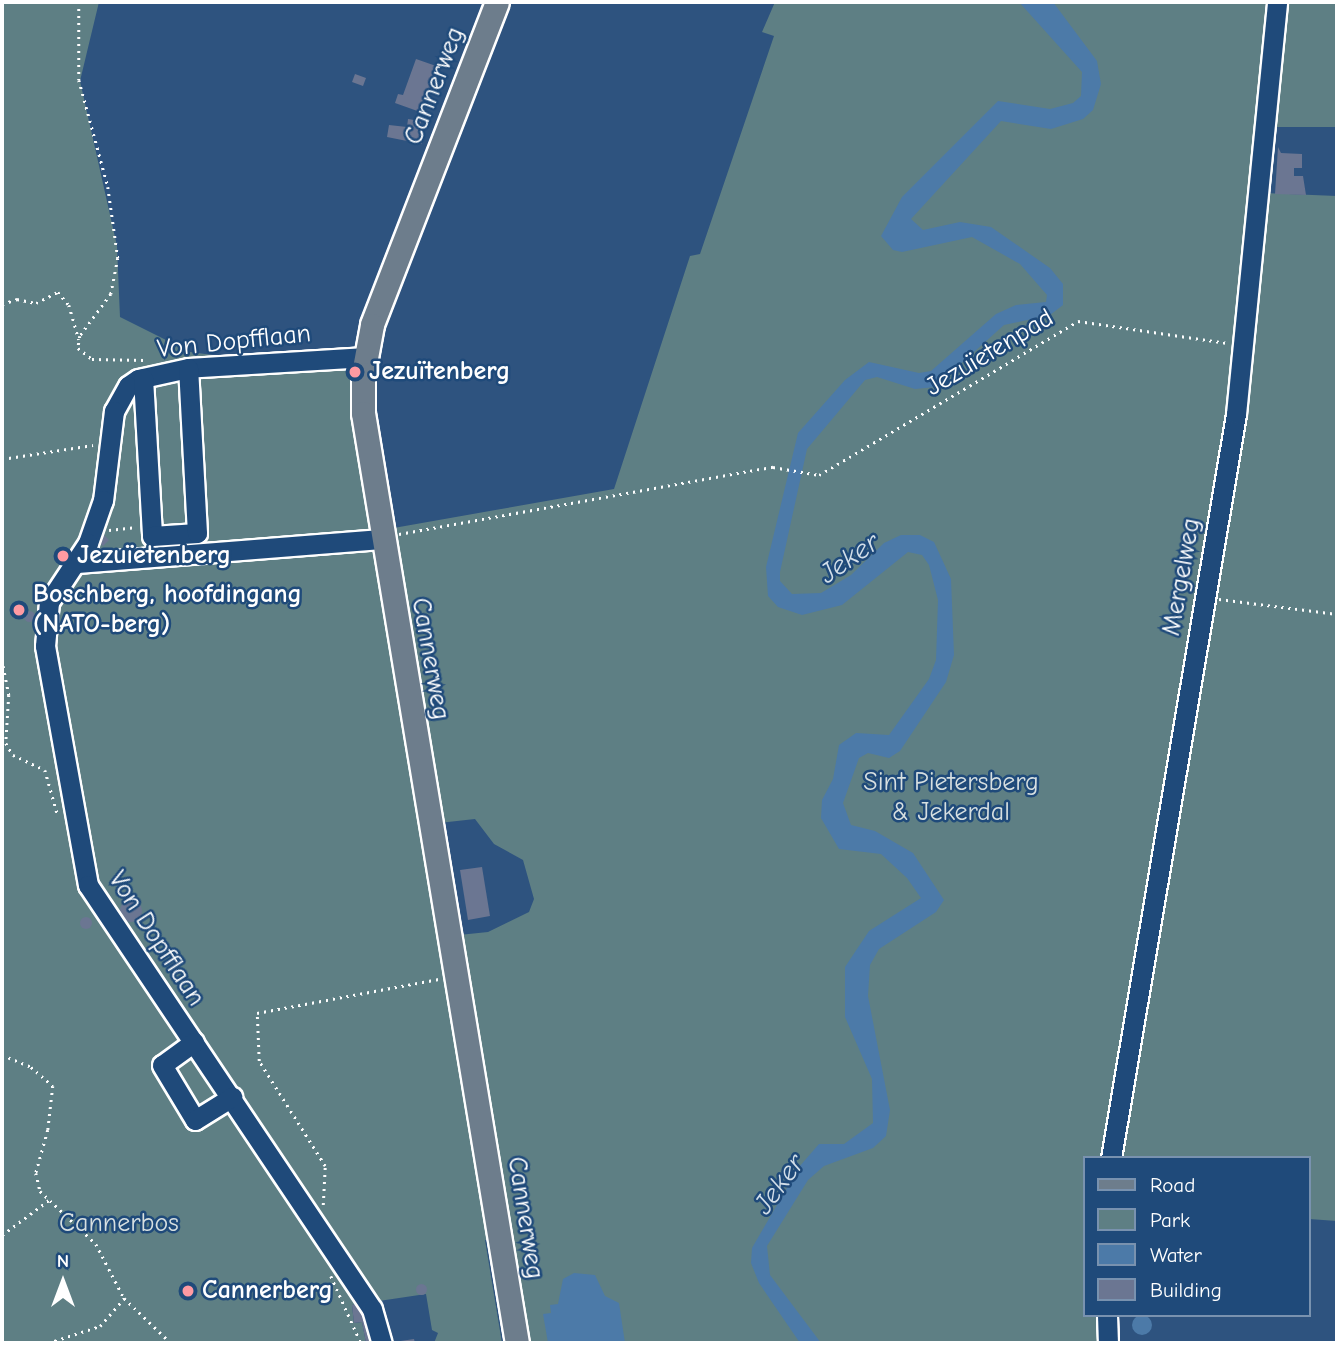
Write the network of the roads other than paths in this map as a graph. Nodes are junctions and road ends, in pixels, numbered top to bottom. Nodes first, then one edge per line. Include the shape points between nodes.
1 (497, 2) edge
2 (1277, 2) edge
3 (366, 358) junction
4 (188, 368) junction
5 (143, 378) junction
6 (381, 539) junction
7 (78, 563) junction
8 (194, 1042) junction
9 (232, 1097) junction
10 (1111, 1156) edge
11 (1107, 1317) edge
12 (382, 1343) edge
13 (517, 1343) edge
14 (1108, 1343) edge

1 - 3 main road, Cannerweg via 380,303
2 - 10 street, Mergelweg via 1244,346
3 - 4 street, Von Dopfflaan
3 - 6 main road, Cannerweg via 363,425
4 - 5 street, Von Dopfflaan
4 - 5 street via 197,533 152,536
5 - 7 street, Von Dopfflaan via 121,395 103,500
6 - 7 street
6 - 13 main road, Cannerweg
7 - 8 street, Von Dopfflaan via 48,602 45,646 68,757 84,875 92,894
8 - 9 street, Von Dopfflaan
8 - 9 street via 162,1065 195,1120
9 - 12 street, Von Dopfflaan via 378,1321
11 - 14 street

